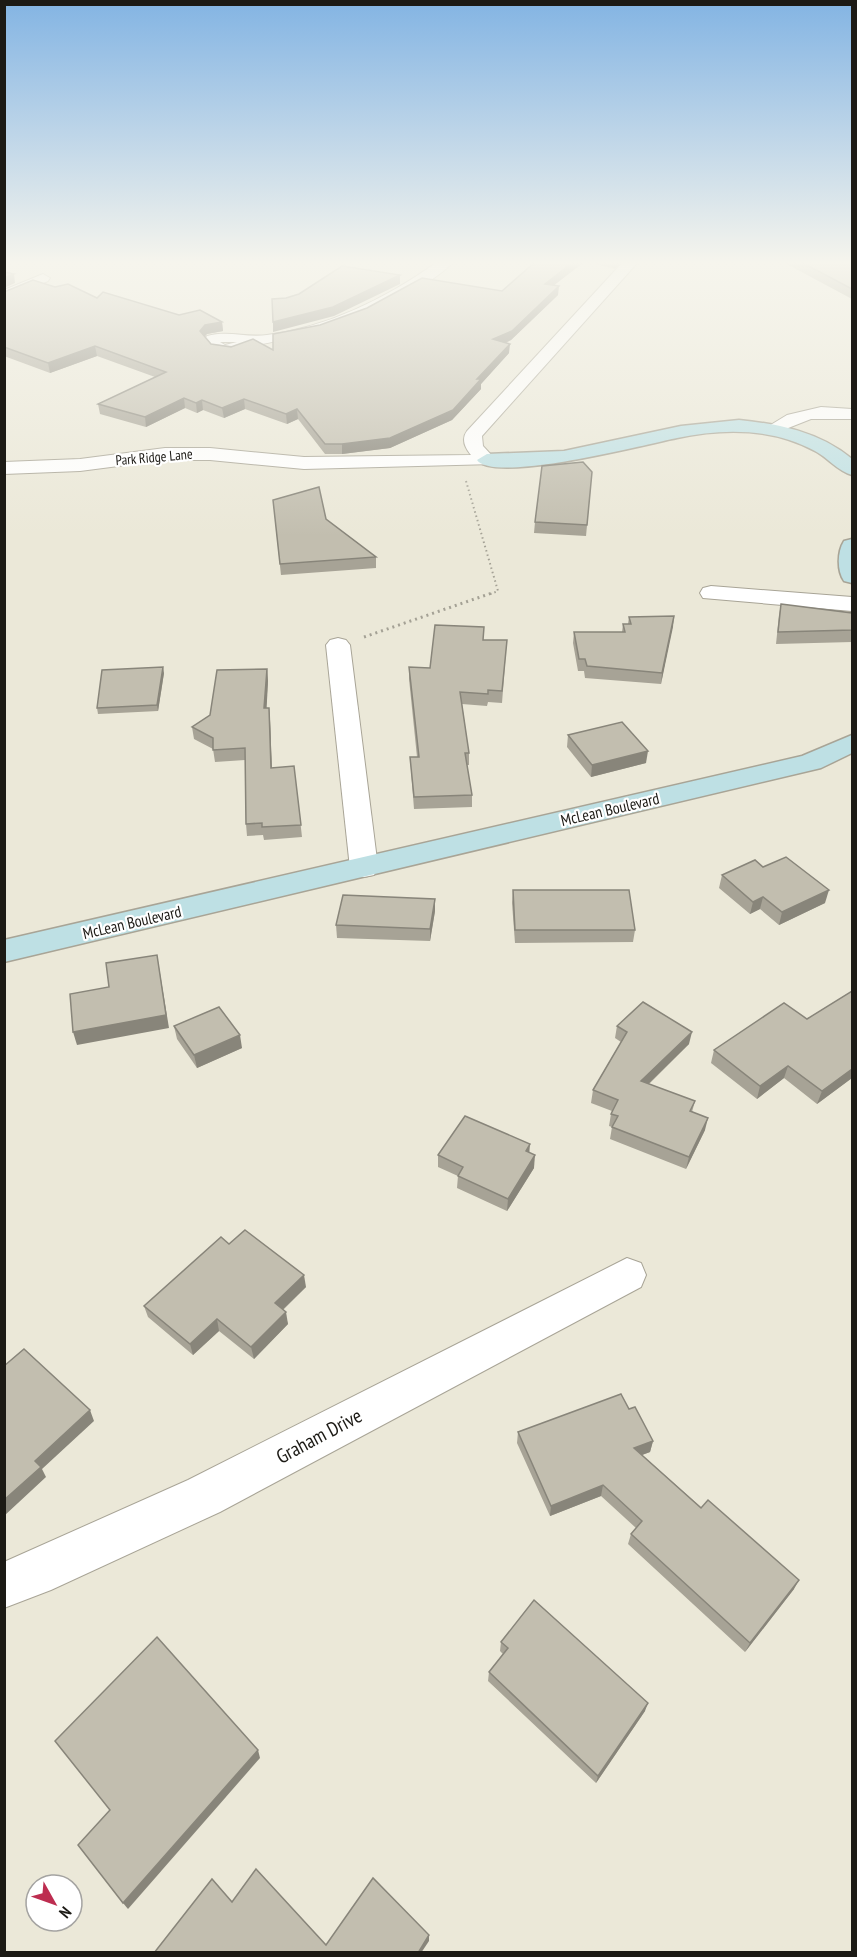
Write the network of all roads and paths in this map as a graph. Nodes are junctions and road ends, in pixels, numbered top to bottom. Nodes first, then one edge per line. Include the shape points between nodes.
1 (547, 353) edge
2 (852, 414) edge
3 (773, 429) junction
4 (460, 460) junction
5 (487, 460) junction
6 (4, 468) edge
7 (852, 470) edge
8 (852, 546) edge
9 (852, 576) edge
10 (711, 593) dead end
11 (852, 604) edge
12 (338, 645) joint
13 (852, 743) edge
14 (364, 868) junction
15 (4, 951) edge
16 (627, 1275) dead end
17 (4, 1585) edge

1 - 5 street via 472,435 474,447
2 - 3 street via 804,413
3 - 5 street via 712,425 566,457
3 - 7 street via 807,440 841,459
4 - 5 street
4 - 6 street, Park Ridge Lane via 304,463 165,454 80,465
4 - 12 path via 498,591
8 - 9 street
10 - 11 street
12 - 14 street
13 - 14 street, McLean Boulevard via 811,762
14 - 15 street, McLean Boulevard
16 - 17 street, Graham Drive via 204,1497

